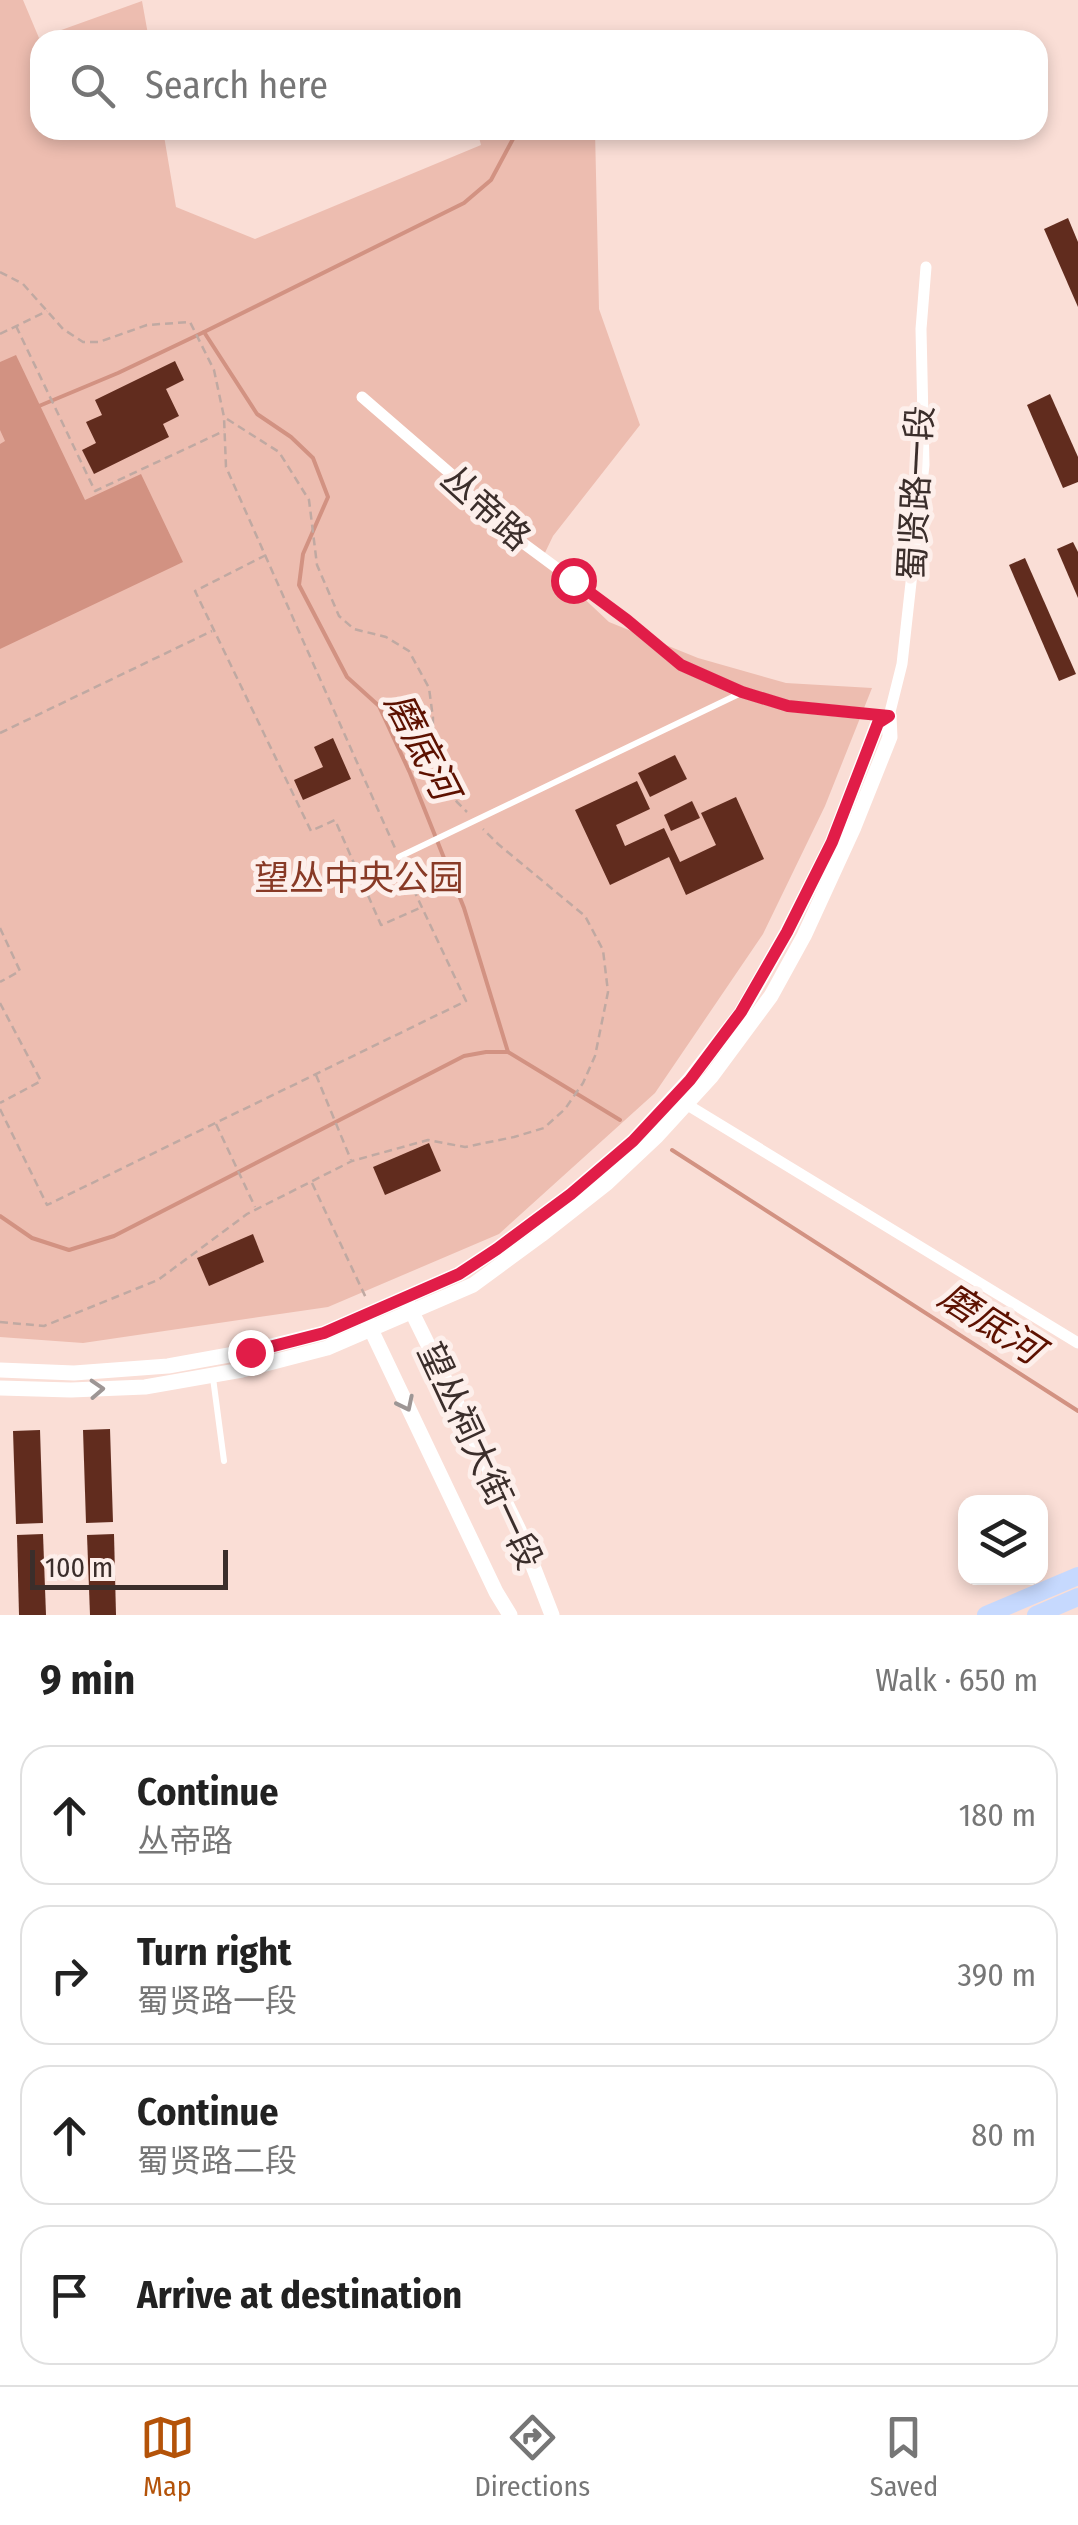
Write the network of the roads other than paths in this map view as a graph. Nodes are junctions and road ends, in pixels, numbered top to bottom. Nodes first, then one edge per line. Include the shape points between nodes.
1 (926, 268) dead end
2 (362, 398) dead end
3 (742, 692) junction
4 (889, 716) junction
5 (399, 856) road end
6 (686, 1104) junction
7 (408, 1305) junction
8 (369, 1319) junction
9 (1078, 1344) edge
10 (0, 1370) edge
11 (212, 1375) junction
12 (0, 1388) edge
13 (224, 1461) dead end
14 (1078, 1576) edge
15 (1078, 1597) edge
16 (510, 1615) edge
17 (552, 1615) edge
18 (986, 1615) edge
19 (1036, 1615) edge

1 - 4 street, 蜀贤路一段 via 924,465 902,664
2 - 3 street, 丛帝路 via 458,481 486,515 681,665
3 - 4 street, 丛帝路 via 788,706
3 - 5 lane
4 - 6 street, 蜀贤路一段 via 890,736 804,936 771,996
4 - 7 street, 蜀贤路一段 via 878,723 832,842 787,932 741,1012 690,1080 571,1194
6 - 7 street, 蜀贤路一段 via 607,1184 473,1285
6 - 9 street
7 - 8 street
7 - 17 street, 望丛祠大街一段 via 519,1530
8 - 10 street via 250,1352 168,1366
8 - 11 street via 327,1348
8 -> 16 street, 望丛祠大街一段
12 -> 11 street via 145,1386
11 - 13 lane
14 - 18 main road
15 - 19 main road

